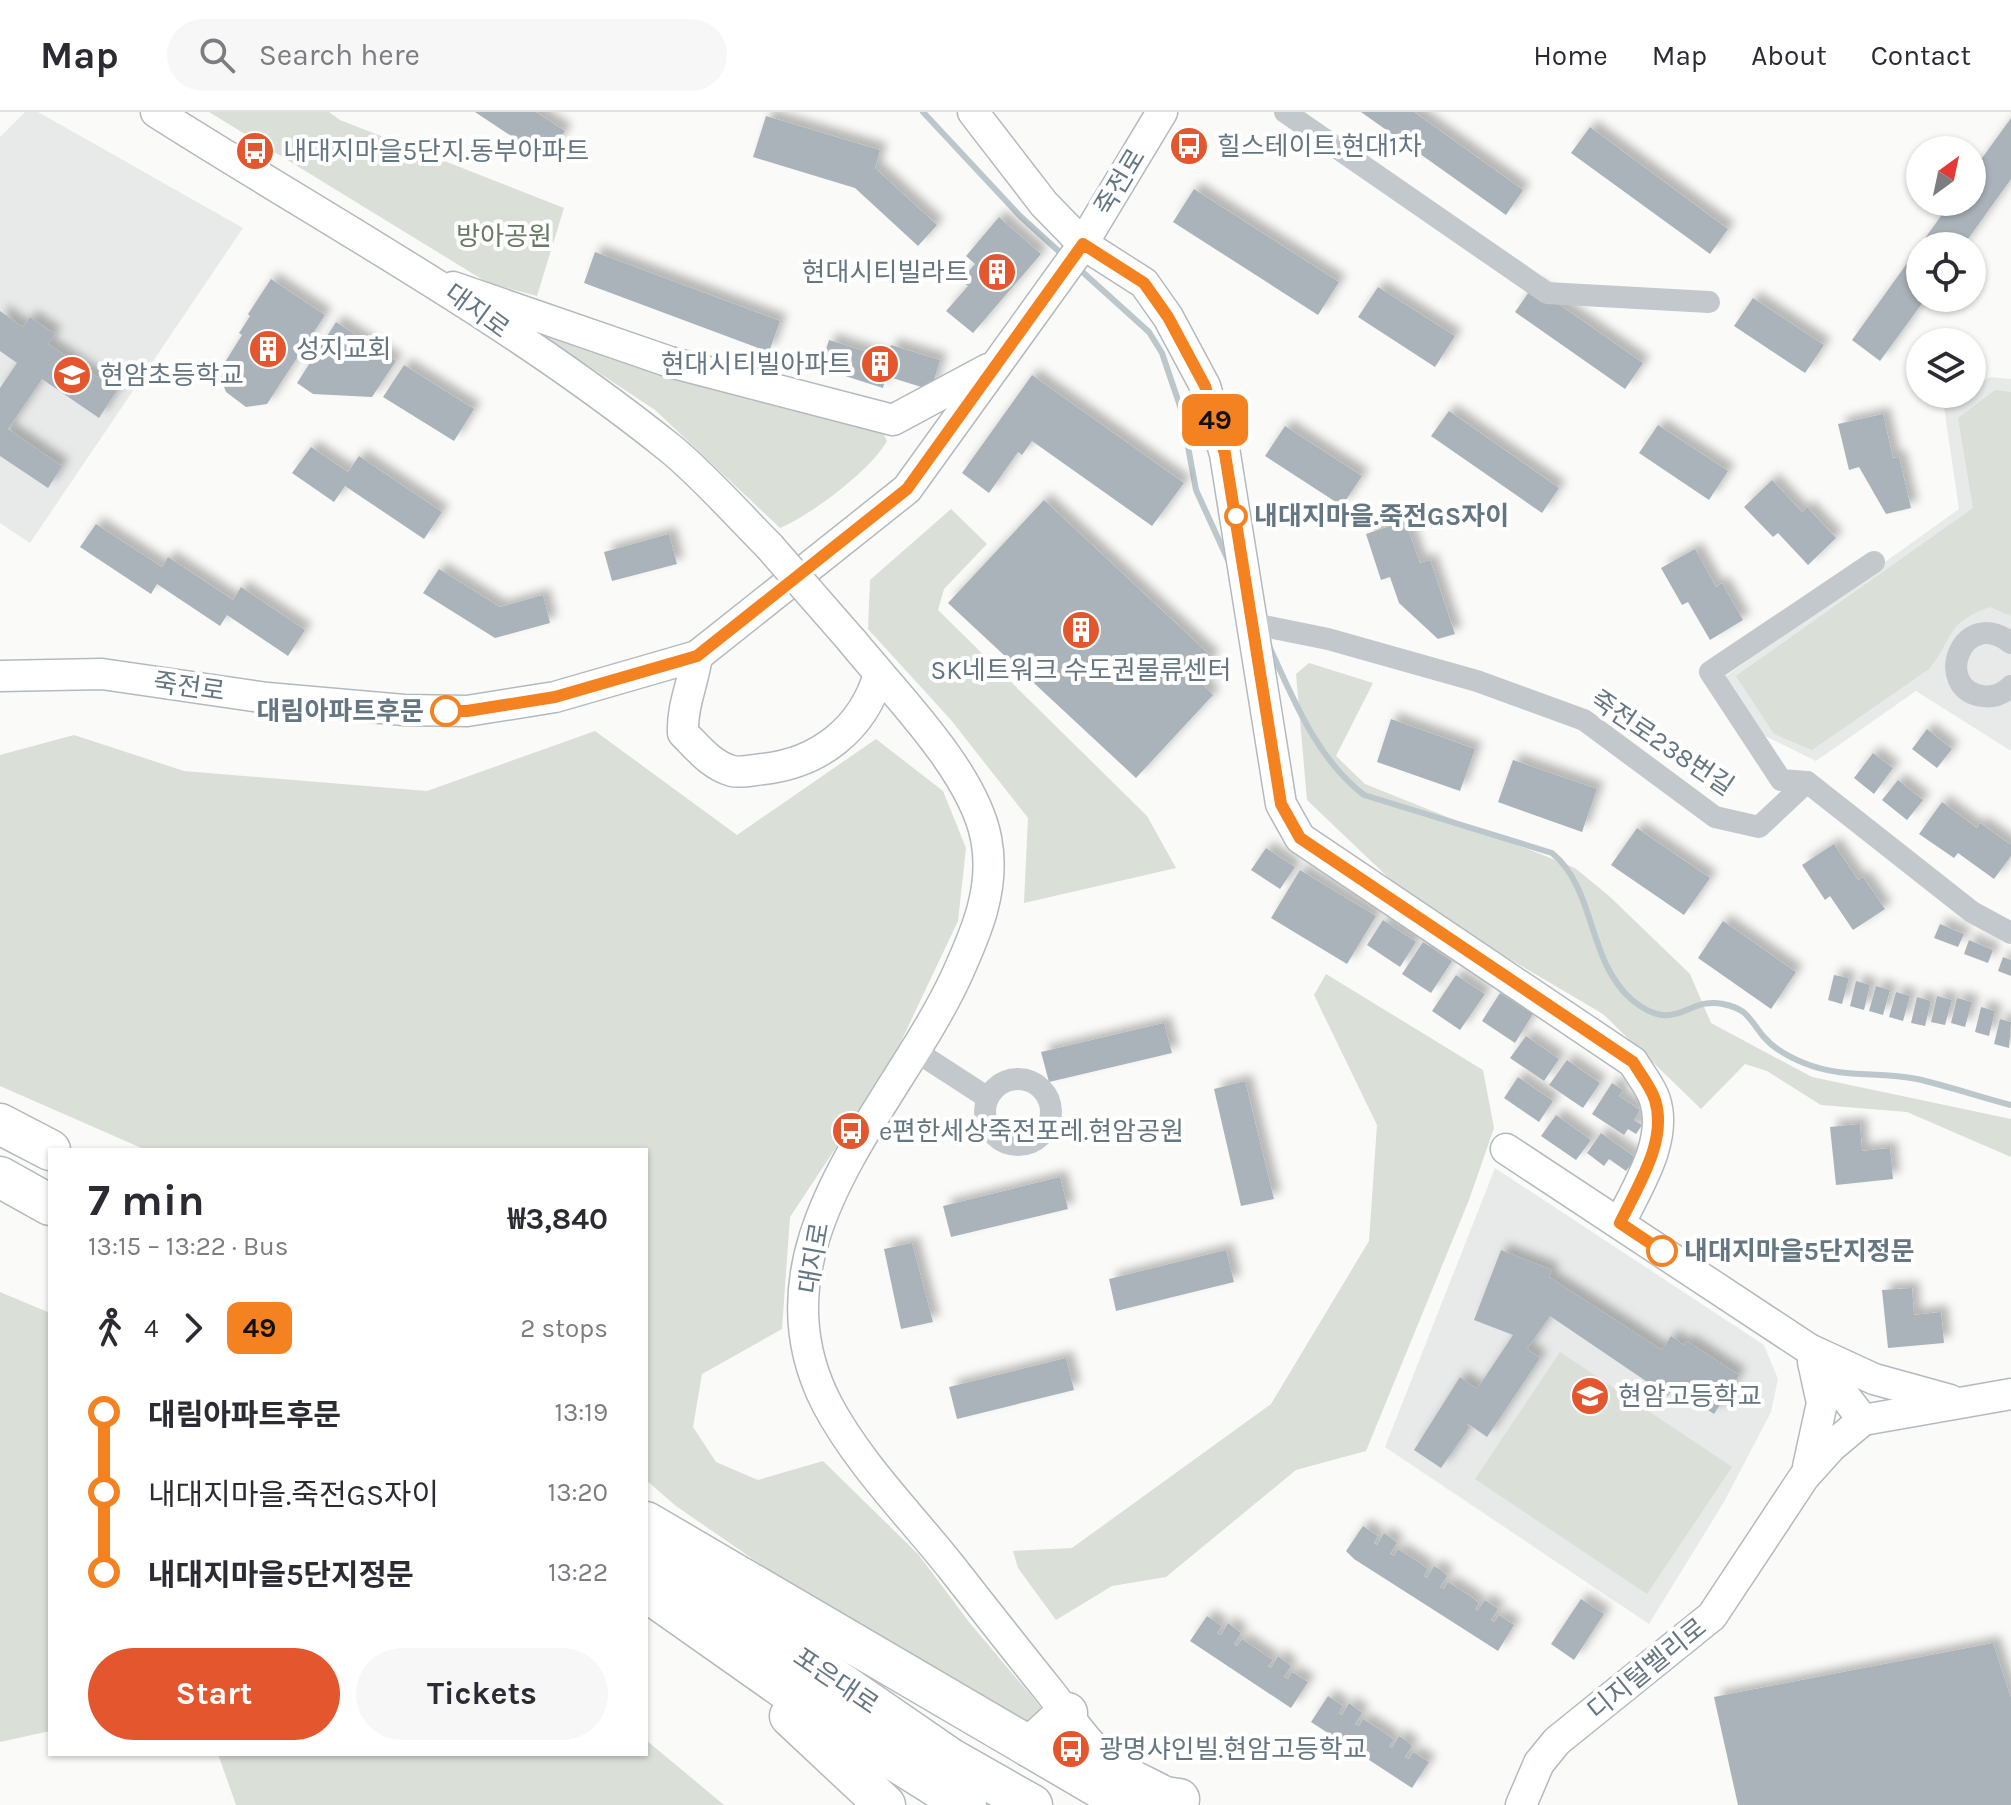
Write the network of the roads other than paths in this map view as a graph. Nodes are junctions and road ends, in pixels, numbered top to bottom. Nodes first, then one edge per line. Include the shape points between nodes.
1 (156, 112) edge
2 (973, 112) edge
3 (1162, 112) edge
4 (1285, 112) edge
5 (1075, 256) junction
6 (438, 283) junction
7 (1709, 302) dead end
8 (1000, 361) junction
9 (1874, 562) dead end
10 (1261, 625) junction
11 (2011, 643) edge
12 (697, 656) junction
13 (879, 674) junction
14 (0, 676) edge
15 (2011, 686) edge
16 (1807, 782) junction
17 (2011, 933) edge
18 (914, 1050) junction
19 (988, 1098) junction
20 (0, 1124) edge
21 (48, 1149) edge
22 (1506, 1149) dead end
23 (0, 1177) edge
24 (48, 1204) edge
25 (1620, 1223) junction
26 (1809, 1349) junction
27 (2011, 1394) edge
28 (1959, 1403) junction
29 (1863, 1420) junction
30 (1804, 1477) junction
31 (648, 1523) edge
32 (648, 1550) edge
33 (648, 1592) edge
34 (648, 1604) edge
35 (1067, 1713) junction
36 (1030, 1747) junction
37 (1184, 1803) edge
38 (885, 1805) edge
39 (966, 1805) edge
40 (1032, 1805) edge
41 (1521, 1805) edge

1 - 6 street, 대지로
2 - 5 street via 1044,204
3 - 5 street, 죽전로
4 - 7 street via 1547,293
5 - 8 street, 죽전로
5 - 10 street via 1144,283 1205,386
6 - 8 street via 670,362 893,420
6 - 13 street, 대지로, bridge via 674,452 770,547
8 - 12 street, 죽전로 via 907,489
9 - 16 street via 1710,672 1781,780
10 - 16 street, 죽전로238번길 via 1477,681 1584,720 1715,817 1759,827
10 - 25 street via 1281,804 1300,838 1633,1062 1655,1099 1659,1127
11 - 15 street via 1982,633 1964,643 1956,662 1960,681 1976,695 1998,695
12 - 13 street via 694,684 682,708 683,733 711,762 734,772 792,766 845,736 872,699
12 - 14 street, 죽전로 via 555,697 467,711 267,698 102,674
13 - 18 street, 대지로 via 957,771 976,805 986,839 985,904 975,934
16 - 17 street via 1972,912
18 - 19 street
18 - 35 street, 대지로 via 827,1196 815,1231 805,1301 814,1371 845,1433
19 - 19 street via 989,1129 1005,1143 1026,1144 1043,1133 1051,1115 1037,1077 1013,1080
20 - 21 highway
22 - 25 street
23 - 24 highway
25 - 26 street
26 - 28 street via 1874,1379
26 - 29 street
26 - 30 street via 1822,1403
27 - 28 street, 디지털벨리로
28 - 29 street, 디지털벨리로
29 - 30 street, 디지털벨리로
30 - 41 street, 디지털벨리로 via 1712,1616 1557,1741 1539,1763
31 - 36 highway
32 - 40 highway, 포은대로 via 951,1759
33 - 39 highway, 포은대로 via 822,1715
34 - 38 highway via 794,1720
35 - 36 highway
35 - 37 street, 대지로 via 1098,1752
36 - 37 highway via 1100,1788

